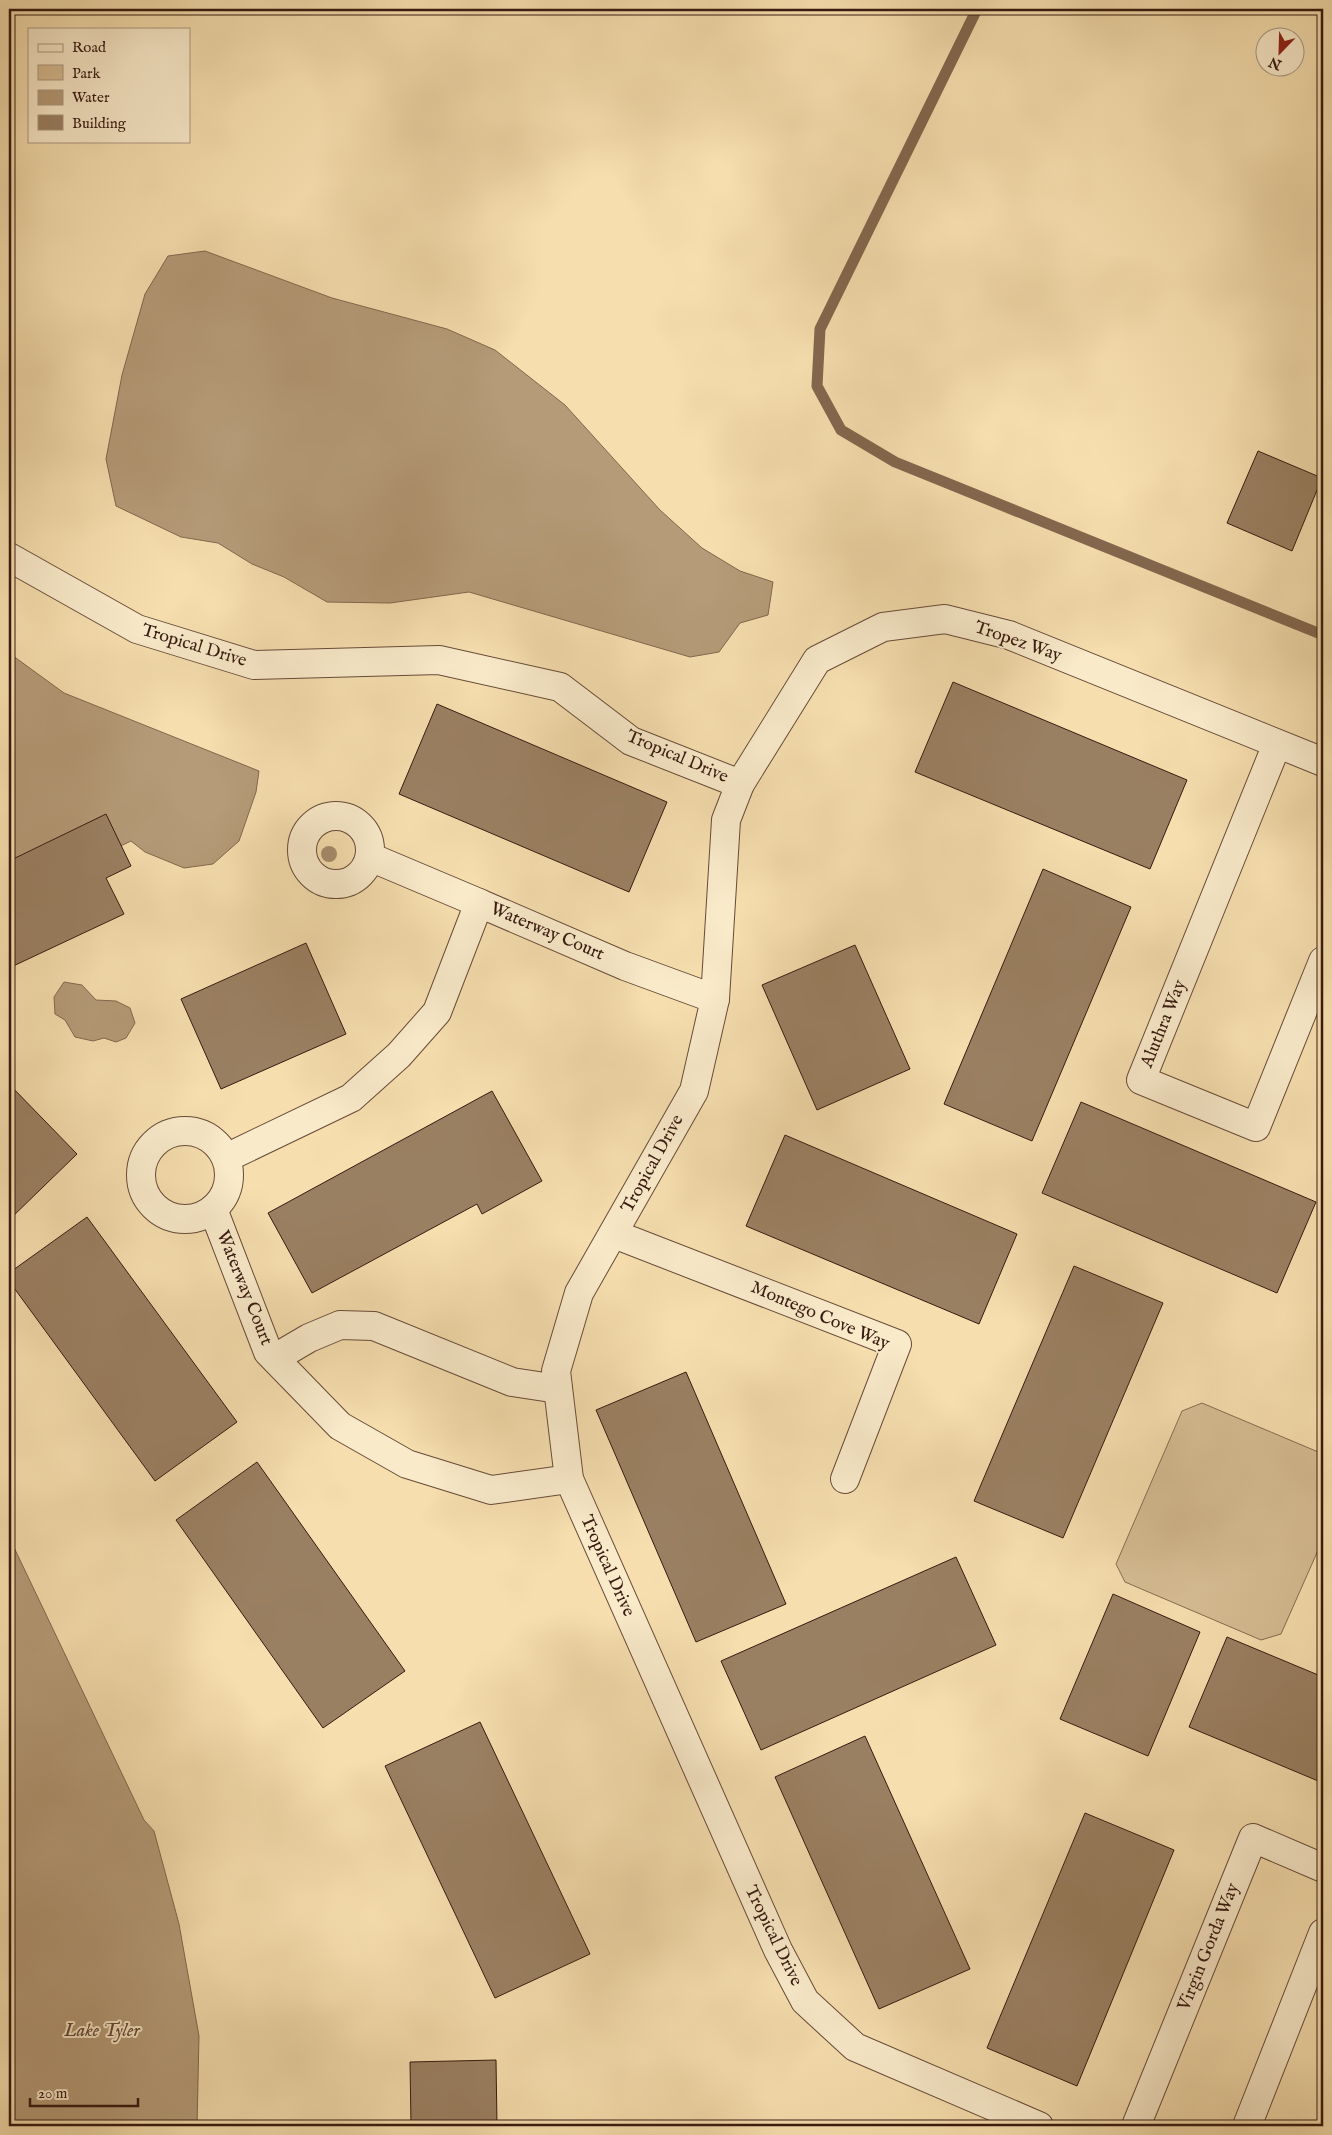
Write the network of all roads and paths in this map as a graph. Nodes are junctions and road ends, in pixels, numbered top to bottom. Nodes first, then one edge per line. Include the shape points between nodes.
1 (9, 557) edge
2 (1277, 744) junction
3 (1323, 762) edge
4 (740, 784) junction
5 (370, 858) dead end
6 (479, 903) junction
7 (1323, 961) edge
8 (715, 999) junction
9 (226, 1158) junction
10 (213, 1209) junction
11 (614, 1234) junction
12 (275, 1358) junction
13 (558, 1389) junction
14 (569, 1479) junction
15 (845, 1479) dead end
16 (1323, 1868) edge
17 (1323, 1933) edge
18 (1039, 2126) edge
19 (1136, 2126) edge
20 (1247, 2126) edge

1 - 4 street, Tropical Drive via 136,629 254,665 439,660 560,687 631,741
2 - 3 street, Tropez Way
2 - 4 street, Tropez Way via 1009,635 945,619 883,627 817,660
2 - 7 street, Aluthra Way via 1142,1080 1256,1127
4 - 8 street, Tropical Drive via 726,820
5 - 6 street
6 - 8 street, Waterway Court via 625,966
6 - 9 street, Waterway Court via 437,1012 400,1055 351,1098
8 - 11 street, Tropical Drive via 694,1091
9 - 10 street via 228,1183 223,1197
9 - 10 street via 218,1145 191,1130 172,1132 158,1139 141,1164 142,1188 150,1202 162,1212 176,1218 192,1218
10 - 12 street, Waterway Court via 268,1352
11 - 13 street, Tropical Drive via 579,1292 556,1371
11 - 15 street, Montego Cove Way via 897,1344
12 - 13 street via 340,1325 374,1326 512,1382
12 - 14 street, Waterway Court via 340,1426 407,1464 491,1490
13 - 14 street, Tropical Drive
14 - 18 street, Tropical Drive via 778,1950 805,2001 855,2047
16 - 19 street, Virgin Gorda Way via 1253,1838
17 - 20 street

